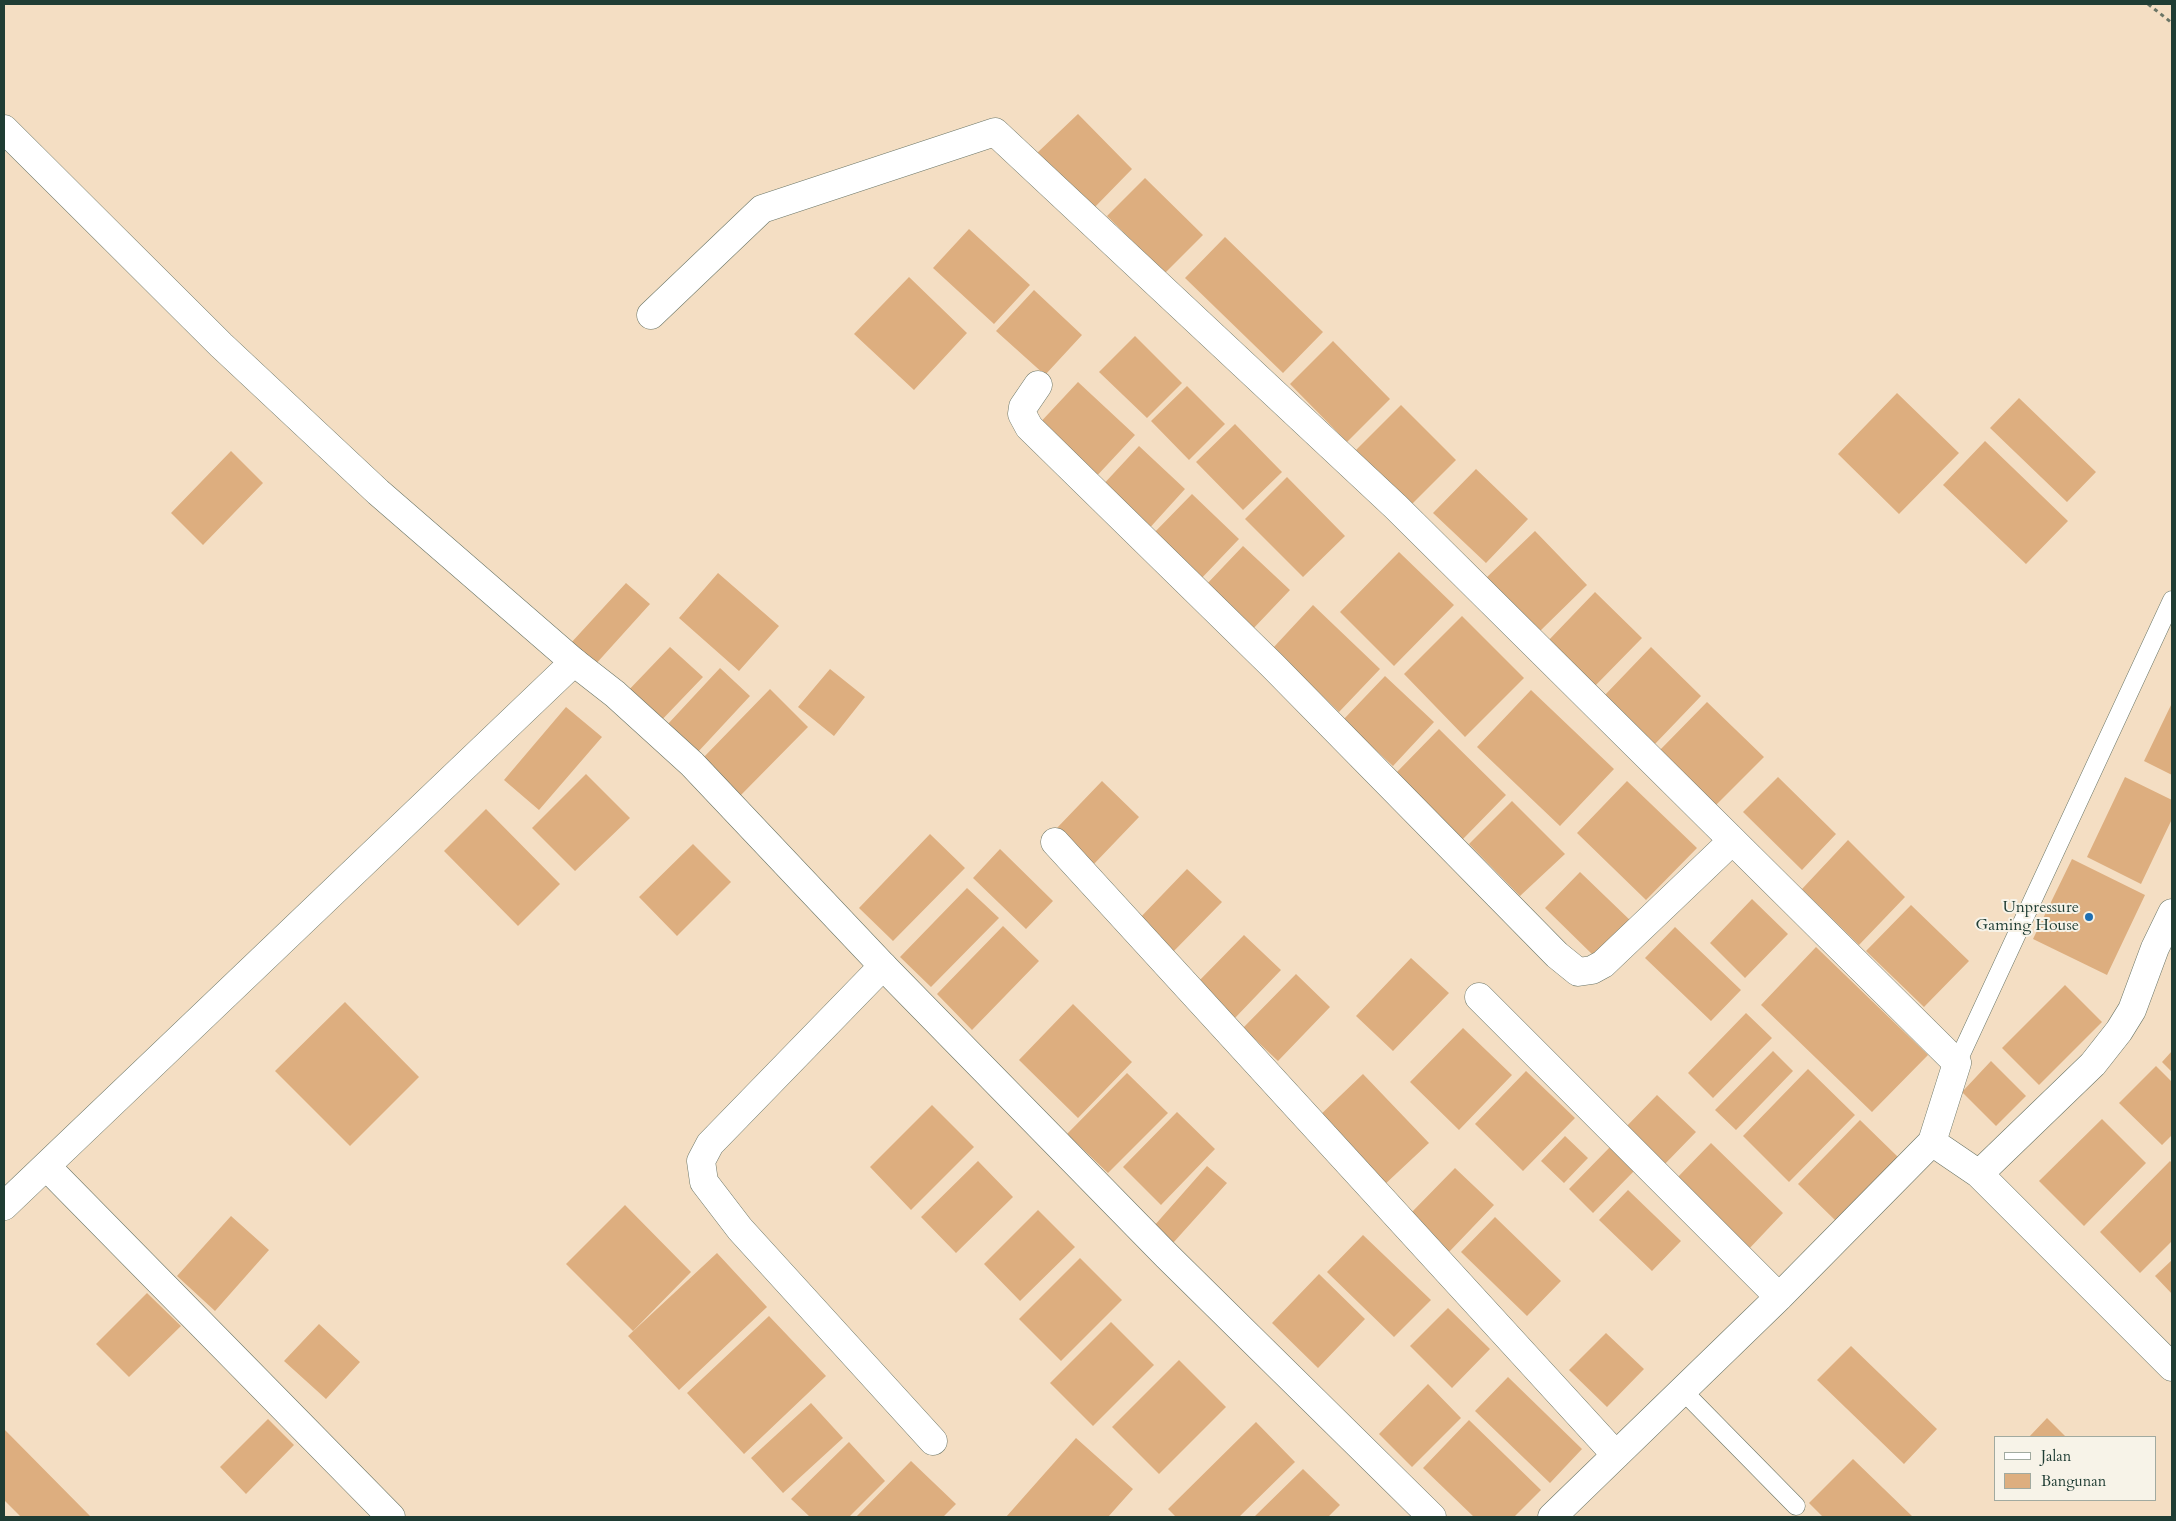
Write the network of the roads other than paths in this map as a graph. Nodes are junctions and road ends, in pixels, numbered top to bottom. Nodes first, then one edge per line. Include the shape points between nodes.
1 (4, 129) edge
2 (651, 315) dead end
3 (1038, 385) dead end
4 (2172, 600) edge
5 (574, 662) junction
6 (1732, 841) junction
7 (1055, 842) dead end
8 (2172, 913) edge
9 (2164, 957) edge
10 (883, 966) junction
11 (1479, 997) dead end
12 (1957, 1063) junction
13 (1932, 1142) junction
14 (47, 1167) junction
15 (1979, 1174) junction
16 (4, 1206) edge
17 (1779, 1297) junction
18 (2172, 1367) edge
19 (1683, 1391) junction
20 (933, 1441) dead end
21 (1616, 1455) junction
22 (1796, 1506) dead end
23 (391, 1517) edge
24 (1432, 1517) edge
25 (1552, 1517) edge

1 - 5 street via 221,345 378,492
2 - 6 street via 762,210 995,132 1396,507
3 - 6 street via 1023,407 1022,414 1030,427 1273,666 1557,955 1578,972 1592,970 1602,964
4 - 12 lane
5 - 10 street via 615,694 692,764
5 - 14 street
6 - 12 street
7 - 21 street
8 - 9 street
9 - 15 street via 2119,1030 2093,1064
10 - 20 street via 710,1144 701,1161 704,1182 740,1229
10 - 24 street via 1167,1256
11 - 17 street
12 - 13 street
13 - 15 street
13 - 17 street
14 - 16 street
14 - 23 street
15 - 18 street
17 - 19 street
19 - 21 street
19 - 22 lane
21 - 25 street

